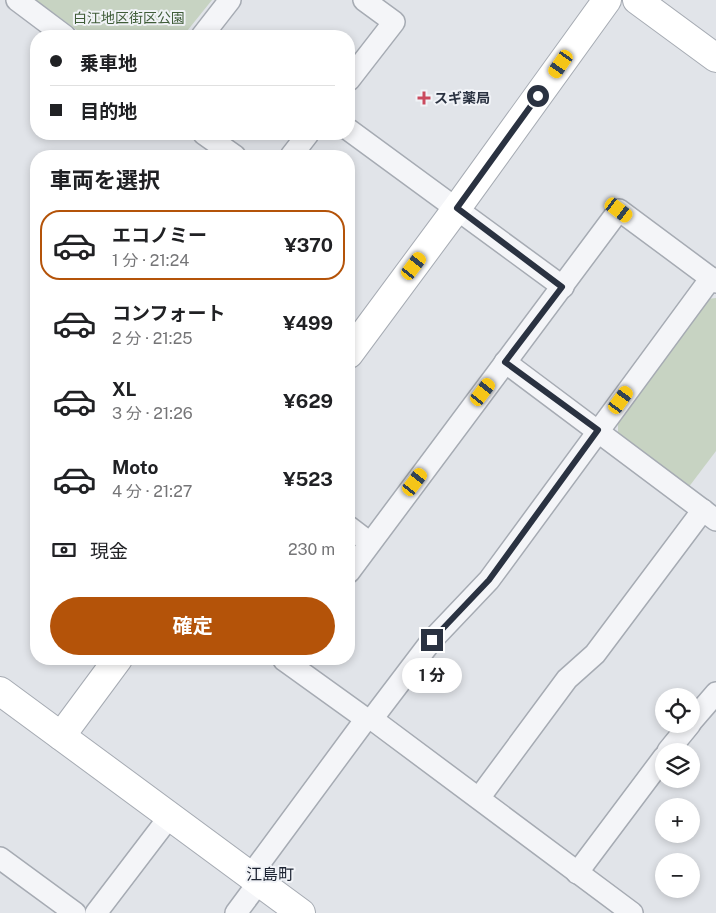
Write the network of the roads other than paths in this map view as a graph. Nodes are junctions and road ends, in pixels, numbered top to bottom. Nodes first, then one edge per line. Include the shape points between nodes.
1 (16, 0) edge
2 (230, 0) edge
3 (364, 0) edge
4 (607, 0) edge
5 (637, 0) edge
6 (57, 30) edge
7 (207, 30) edge
8 (716, 58) edge
9 (355, 72) edge
10 (355, 134) edge
11 (212, 140) edge
12 (303, 140) edge
13 (227, 150) edge
14 (296, 150) edge
15 (457, 208) junction
16 (713, 280) edge
17 (562, 287) junction
18 (355, 346) edge
19 (505, 362) junction
20 (598, 430) junction
21 (709, 515) edge
22 (355, 532) edge
23 (370, 543) junction
24 (355, 564) edge
25 (114, 665) edge
26 (291, 665) edge
27 (0, 691) edge
28 (716, 693) edge
29 (700, 711) edge
30 (369, 719) junction
31 (682, 733) edge
32 (61, 736) junction
33 (674, 743) edge
34 (655, 769) edge
35 (479, 798) junction
36 (170, 816) junction
37 (0, 858) edge
38 (578, 873) junction
39 (255, 879) junction
40 (75, 913) edge
41 (96, 913) edge
42 (236, 913) edge
43 (301, 913) edge
44 (632, 913) edge

1 - 6 street
2 - 7 street
3 - 9 street via 394,22
4 - 15 street
5 - 8 street
10 - 15 street
11 - 13 street
12 - 14 street
15 - 17 street
15 - 18 street
16 - 17 street via 619,210
16 - 20 street
17 - 19 street
19 - 20 street
19 - 23 street
20 - 21 street
20 - 30 street via 489,580 432,640
21 - 35 street via 595,654 567,679
22 - 23 street
23 - 24 street
25 - 32 street
26 - 30 street
27 - 32 street
28 - 29 street
30 - 35 street
30 - 39 street
31 - 33 street
32 - 36 street
34 - 38 street
35 - 38 street
36 - 39 street
36 - 41 street
37 - 40 street
38 - 44 street
39 - 42 street
39 - 43 street

